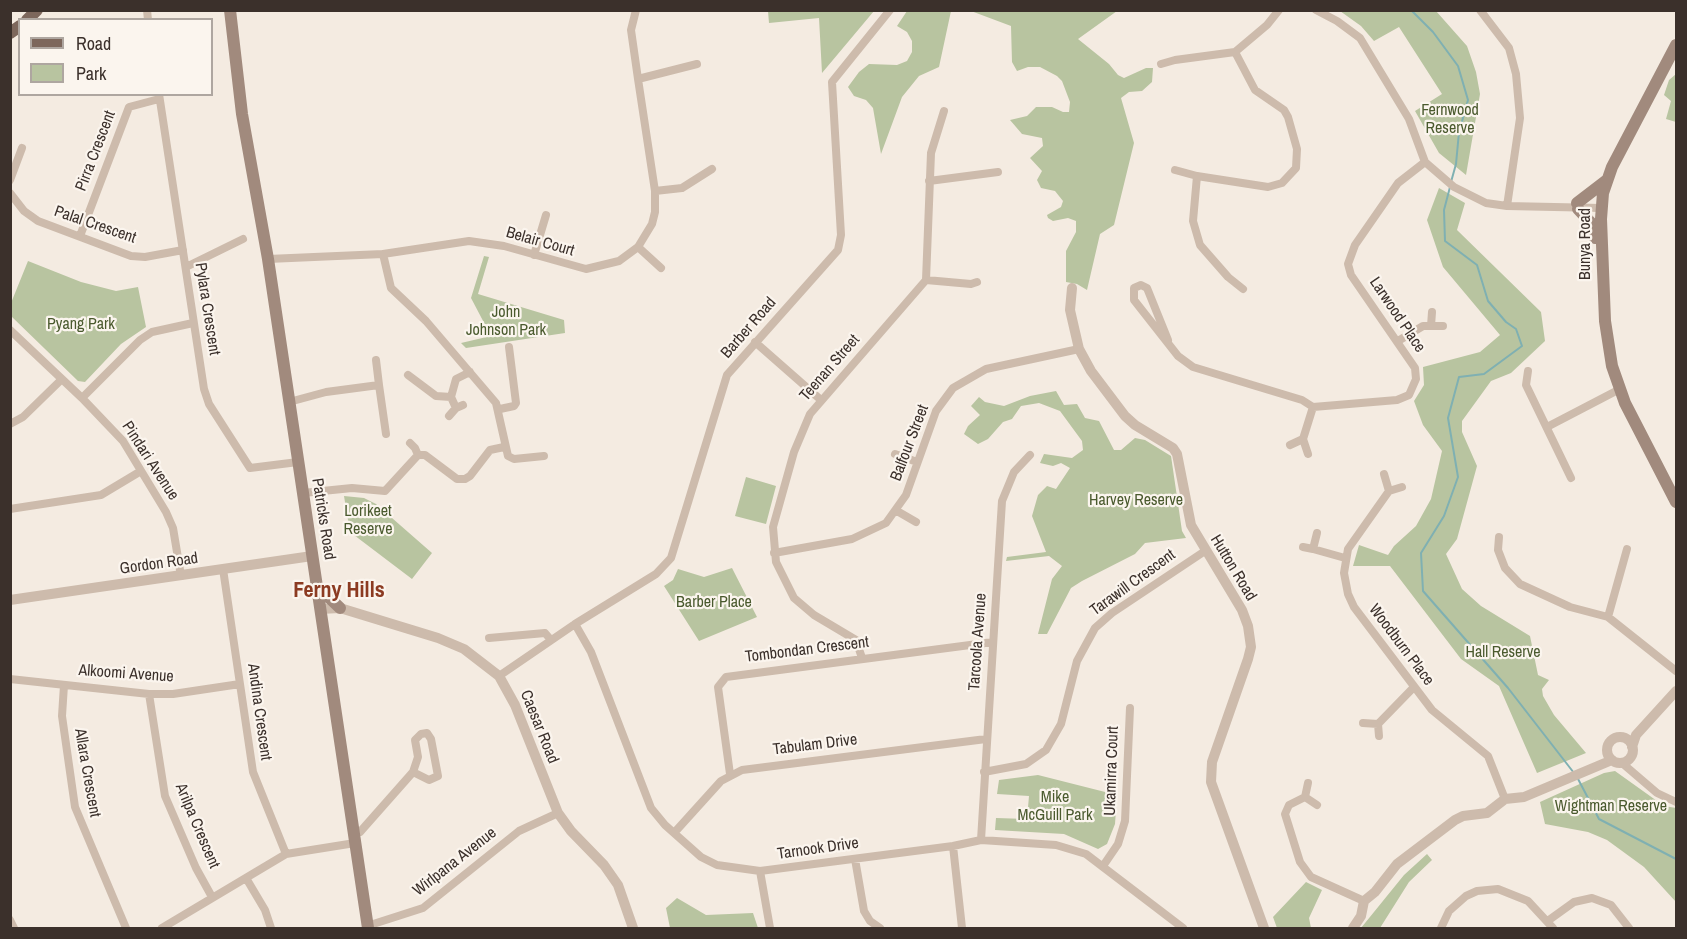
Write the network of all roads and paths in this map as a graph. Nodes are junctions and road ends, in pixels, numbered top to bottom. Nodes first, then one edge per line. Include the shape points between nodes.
1 (230, 10) edge
2 (636, 10) edge
3 (890, 10) edge
4 (1279, 10) edge
5 (1316, 10) edge
6 (1480, 10) edge
7 (1677, 45) edge
8 (1235, 52) junction
9 (697, 64) dead end
10 (1161, 64) dead end
11 (638, 79) junction
12 (159, 97) edge
13 (944, 111) dead end
14 (22, 148) dead end
15 (1425, 162) junction
16 (712, 169) dead end
17 (1175, 170) dead end
18 (998, 172) dead end
19 (1197, 176) junction
20 (10, 180) edge
21 (1607, 180) junction
22 (929, 181) junction
23 (655, 191) junction
24 (10, 193) edge
25 (1601, 205) junction
26 (1573, 206) junction
27 (1507, 207) junction
28 (546, 215) dead end
29 (80, 236) junction
30 (243, 239) dead end
31 (638, 247) junction
32 (183, 250) junction
33 (383, 254) junction
34 (534, 255) junction
35 (268, 259) junction
36 (186, 267) junction
37 (661, 268) dead end
38 (1602, 271) junction
39 (926, 280) junction
40 (977, 282) dead end
41 (1072, 288) dead end
42 (1243, 289) dead end
43 (1432, 312) dead end
44 (194, 323) junction
45 (1431, 326) junction
46 (1443, 326) dead end
47 (10, 330) edge
48 (1168, 340) junction
49 (1398, 341) junction
50 (755, 342) junction
51 (509, 347) dead end
52 (1079, 349) junction
53 (376, 360) dead end
54 (1528, 371) dead end
55 (470, 372) junction
56 (408, 375) dead end
57 (62, 379) junction
58 (379, 384) junction
59 (1620, 389) junction
60 (451, 397) junction
61 (82, 398) junction
62 (821, 400) junction
63 (289, 402) junction
64 (1312, 406) junction
65 (500, 409) junction
66 (448, 416) dead end
67 (10, 424) edge
68 (1547, 427) junction
69 (386, 434) dead end
70 (1303, 439) junction
71 (410, 443) dead end
72 (1290, 445) dead end
73 (504, 447) junction
74 (1650, 453) junction
75 (896, 454) dead end
76 (1308, 454) dead end
77 (418, 455) junction
78 (544, 456) dead end
79 (1030, 456) dead end
80 (298, 462) junction
81 (917, 462) junction
82 (141, 471) junction
83 (1384, 474) dead end
84 (1571, 478) dead end
85 (1402, 487) dead end
86 (1677, 489) edge
87 (1389, 491) junction
88 (303, 493) junction
89 (1677, 502) edge
90 (10, 509) edge
91 (897, 511) junction
92 (916, 522) dead end
93 (1317, 533) dead end
94 (1499, 537) dead end
95 (1627, 549) dead end
96 (1206, 551) junction
97 (774, 553) junction
98 (312, 556) junction
99 (1345, 558) junction
100 (223, 570) junction
101 (182, 576) junction
102 (317, 586) junction
103 (10, 600) edge
104 (344, 610) junction
105 (321, 612) junction
106 (1608, 617) junction
107 (575, 624) junction
108 (489, 638) dead end
109 (551, 640) junction
110 (993, 642) junction
111 (862, 658) junction
112 (1677, 671) edge
113 (499, 676) junction
114 (10, 679) edge
115 (240, 684) junction
116 (64, 685) junction
117 (1414, 687) junction
118 (1677, 691) edge
119 (150, 694) junction
120 (1130, 708) dead end
121 (1363, 723) dead end
122 (1378, 724) junction
123 (1379, 736) dead end
124 (986, 740) junction
125 (1622, 754) junction
126 (413, 772) junction
127 (984, 772) junction
128 (730, 774) junction
129 (1308, 783) dead end
130 (1305, 797) junction
131 (1504, 799) junction
132 (1677, 802) edge
133 (1317, 805) dead end
134 (350, 809) junction
135 (558, 813) junction
136 (371, 819) junction
137 (674, 833) junction
138 (354, 838) junction
139 (981, 840) junction
140 (952, 846) junction
141 (286, 854) junction
142 (855, 859) junction
143 (1103, 866) junction
144 (760, 871) junction
145 (246, 878) junction
146 (212, 897) junction
147 (1364, 901) junction
148 (10, 920) edge
149 (1551, 925) edge
150 (367, 927) edge
151 (14, 928) edge
152 (126, 928) edge
153 (162, 928) edge
154 (271, 928) edge
155 (633, 928) edge
156 (770, 928) edge
157 (880, 928) edge
158 (962, 928) edge
159 (1183, 928) edge
160 (1264, 928) edge
161 (1353, 928) edge
162 (1441, 928) edge
163 (1629, 928) edge

1 - 35 main road, Patricks Road via 242,114
2 - 11 street, Belair Court via 631,36
3 - 50 street, Barber Road via 832,82 838,250
4 - 8 street
5 - 15 street via 1360,38 1371,53 1416,133
6 - 27 street via 1509,48 1516,74 1520,118
7 - 21 main road, Bunya Road
8 - 10 street
8 - 19 street via 1255,90 1288,117 1297,149 1296,168 1282,183 1268,187
9 - 11 street
11 - 23 street, Belair Court
12 - 29 street, Pirra Crescent via 129,107
12 - 32 street, Pylara Crescent
13 - 22 street via 931,153
14 - 20 street
15 - 27 street via 1466,195
15 - 49 street, Larwood Place via 1398,183 1355,245 1348,264
16 - 23 street via 682,188
17 - 19 street
18 - 22 street
19 - 42 street via 1192,221 1200,245
21 - 25 main road, Bunya Road
21 - 26 main road
22 - 39 street
23 - 31 street, Belair Court via 652,224
24 - 29 street, Palal Crescent via 38,221
25 - 26 street
25 - 38 main road, Bunya Road
26 - 27 street
26 - 38 main road via 1593,225 1596,259
28 - 34 street
29 - 32 street, Palal Crescent via 131,256
30 - 36 street
31 - 34 street, Belair Court via 619,261 596,268 575,267
31 - 37 street
32 - 36 street, Pylara Crescent
33 - 34 street, Belair Court via 469,241
33 - 35 street, Belair Court
33 - 55 street via 391,288
35 - 63 main road, Patricks Road
36 - 44 street, Pylara Crescent
38 - 59 main road, Bunya Road via 1607,340
39 - 40 street
39 - 62 street, Teenan Street
41 - 52 street, Hutton Road via 1070,310
43 - 45 street
44 - 61 street via 152,332 140,340
44 - 80 street, Pylara Crescent via 209,404 245,464 256,468
45 - 46 street
45 - 49 street
47 - 57 street, Pindari Avenue
48 - 48 street, Larwood Place via 1134,300 1134,288 1147,288
48 - 64 street, Larwood Place via 1178,356 1193,367
49 - 64 street, Larwood Place via 1416,374 1409,395 1396,400
50 - 62 street
50 - 107 street, Barber Road via 727,375 671,558 656,574
51 - 65 street via 516,403
52 - 81 street, Balfour Street via 986,369 953,388 936,411
52 - 96 street, Hutton Road via 1125,416 1173,447 1188,516
53 - 58 street
54 - 68 street via 1526,385
55 - 60 street via 456,380
55 - 65 street
56 - 60 street via 436,396
57 - 61 street, Pindari Avenue
57 - 67 street via 23,417
58 - 63 street
58 - 69 street
59 - 68 street
59 - 74 main road, Bunya Road
60 - 66 street via 459,407
61 - 82 street, Pindari Avenue via 123,441
62 - 97 street, Teenan Street via 805,423 794,452 772,528
63 - 80 main road, Patricks Road
64 - 70 street
65 - 73 street
68 - 84 street
70 - 72 street
70 - 76 street
71 - 77 street
73 - 77 street via 490,450 465,479 457,479 425,455
73 - 78 street via 514,459
74 - 86 main road, Bunya Road
74 - 89 main road, Bunya Road
75 - 81 street
77 - 88 street via 384,491 352,488
79 - 110 street, Tarcoola Avenue via 1014,472 1002,501
80 - 88 main road, Patricks Road
81 - 91 street, Balfour Street
82 - 90 street via 101,495
82 - 101 street, Pindari Avenue via 173,528
83 - 87 street
85 - 87 street
87 - 99 street via 1354,538
88 - 98 main road, Patricks Road
91 - 92 street
91 - 97 street, Balfour Street via 873,532
93 - 99 street via 1308,548
94 - 106 street via 1498,550 1505,568 1520,584 1570,607
95 - 106 street
96 - 127 street, Tarawill Crescent via 1095,628 1077,661 1061,724 1046,750 1026,764
96 - 160 street, Hutton Road via 1242,610 1250,636 1248,659 1212,762 1211,782
97 - 111 street, Teenan Street via 794,598 856,640
98 - 100 street, Gordon Road
98 - 102 main road, Patricks Road
99 - 117 street, Woodburn Place via 1348,594 1354,607
100 - 101 street, Gordon Road
100 - 115 street, Andina Crescent
101 - 103 street, Gordon Road
102 - 104 main road
102 - 105 main road, Patricks Road
104 - 105 street, Caesar Road
104 - 113 street, Caesar Road via 409,627 447,642 482,660
105 - 134 main road, Patricks Road
106 - 112 street
107 - 109 street, Barber Road
107 - 137 street, Tarnook Drive via 591,652 645,797
108 - 109 street via 545,633
109 - 113 street, Barber Road
110 - 111 street, Tombondan Crescent
110 - 124 street, Tarcoola Avenue
111 - 128 street, Tombondan Crescent via 735,675 720,682 718,693
113 - 135 street, Caesar Road via 516,705
114 - 116 street, Alkoomi Avenue
115 - 119 street, Alkoomi Avenue
115 - 141 street, Andina Crescent via 253,772
116 - 119 street, Alkoomi Avenue
116 - 152 street, Allara Crescent via 62,716 75,807
117 - 122 street
117 - 131 street, Woodburn Place via 1444,721 1483,750
118 - 125 street
119 - 146 street, Arilpa Crescent via 165,796
120 - 143 street, Ukamirra Court via 1123,834
121 - 122 street
122 - 123 street
124 - 127 street, Tarcoola Avenue
124 - 128 street, Tabulam Drive
125 - 131 street via 1524,798
125 - 132 street via 1657,793
126 - 126 street via 432,780 438,776 427,732 416,740 418,757
126 - 136 street
127 - 139 street, Tarcoola Avenue
128 - 137 street
129 - 130 street
130 - 133 street
130 - 147 street via 1289,805 1285,814 1300,862 1311,877
131 - 147 street via 1487,813 1455,820 1415,849
134 - 136 street via 358,817
134 - 138 main road, Patricks Road
135 - 150 street, Wirlpana Avenue via 519,831 423,908
135 - 155 street, Caesar Road via 618,885
136 - 138 street
137 - 144 street, Tarnook Drive via 701,857 717,865
138 - 141 street
138 - 150 main road, Patricks Road
139 - 140 street, Tarnook Drive
139 - 143 street, Tarnook Drive via 1067,846
140 - 142 street, Tarnook Drive
140 - 158 street
141 - 145 street
142 - 144 street, Tarnook Drive
142 - 157 street via 864,911
143 - 159 street, Tarnook Drive
144 - 156 street
145 - 146 street
145 - 154 street
146 - 153 street
147 - 161 street
148 - 151 street
149 - 162 street via 1528,901 1489,889 1457,902
149 - 163 street via 1574,902 1592,898 1611,905

